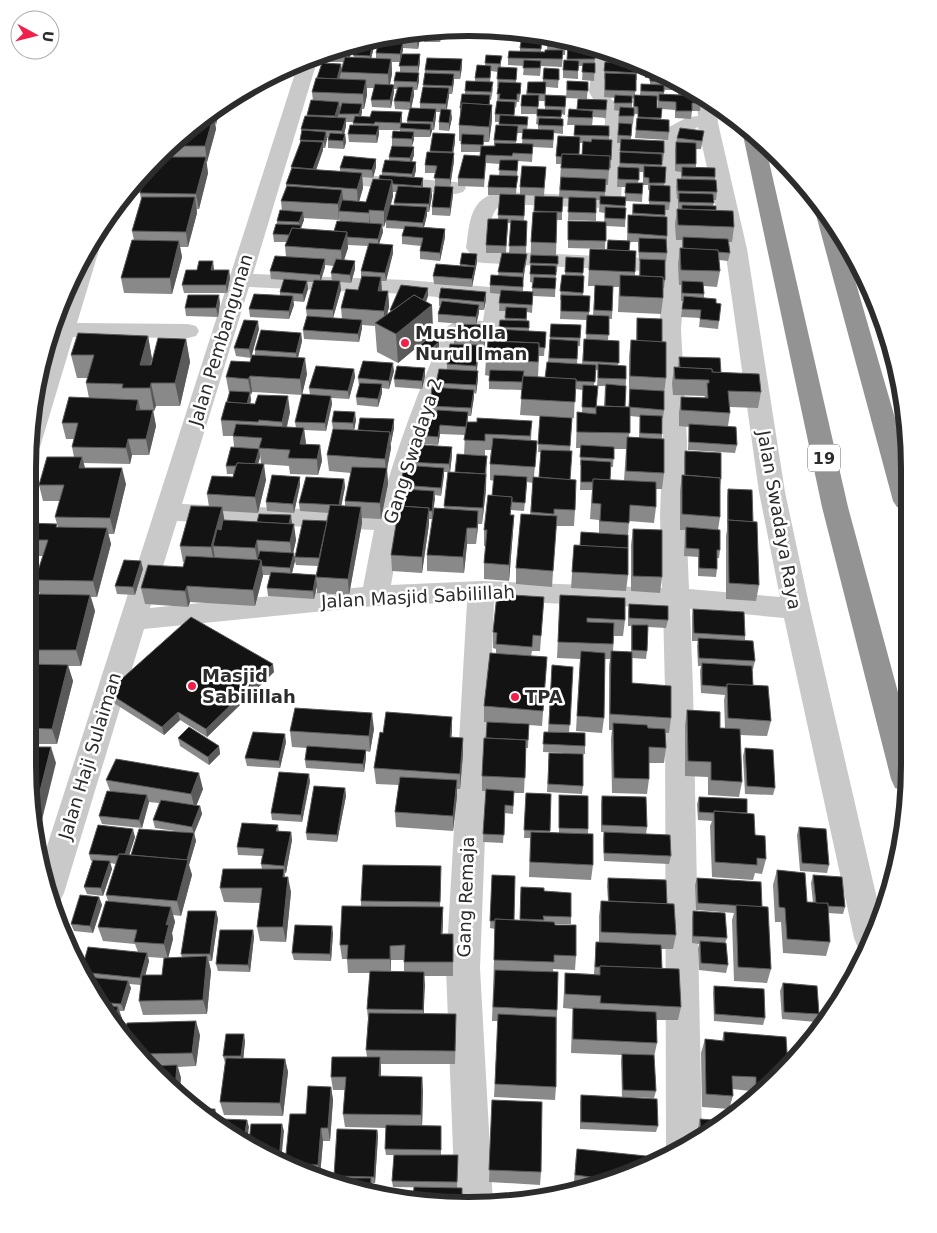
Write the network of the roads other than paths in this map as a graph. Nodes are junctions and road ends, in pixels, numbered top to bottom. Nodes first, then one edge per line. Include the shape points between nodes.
1 (601, 57) edge
2 (307, 67) edge
3 (707, 108) edge
4 (708, 123) junction
5 (756, 146) edge
6 (289, 175) junction
7 (456, 188) dead end
8 (831, 232) edge
9 (675, 266) junction
10 (239, 280) junction
11 (59, 330) edge
12 (188, 331) dead end
13 (901, 483) edge
14 (168, 512) junction
15 (389, 522) junction
16 (480, 591) junction
17 (375, 596) junction
18 (675, 598) junction
19 (796, 609) junction
20 (132, 620) junction
21 (901, 760) edge
22 (52, 880) edge
23 (868, 930) edge
24 (684, 1140) edge
25 (474, 1197) edge

1 - 9 street via 598,92 615,120 611,199 604,202 491,200 483,209 477,248 484,257
2 - 6 street, Jalan Pembangunan
3 - 4 street, Jalan Swadaya Raya
4 - 9 street via 695,121 684,125 674,132 672,138
4 - 19 street, Jalan Swadaya Raya via 736,249 772,492
5 - 21 highway, 19 via 835,507
6 - 7 street
6 - 10 street, Jalan Pembangunan
8 - 13 highway
9 - 18 street via 670,329 675,441
10 - 14 street, Jalan Pembangunan
10 - 15 street, Gang Swadaya 2 via 407,287 490,294 497,301 495,323 488,328 459,328 454,333 423,409
11 - 12 street
14 - 15 street
14 - 20 street, Jalan Pembangunan
15 - 17 street, Gang Swadaya 2
16 - 17 street, Jalan Masjid Sabilillah
16 - 18 street, Jalan Masjid Sabilillah
16 - 25 street, Gang Remaja via 463,968
17 - 20 street, Jalan Masjid Sabilillah
18 - 19 street, Jalan Masjid Sabilillah
18 - 24 street via 679,689
19 - 23 street, Jalan Swadaya Raya
20 - 22 street, Jalan Haji Sulaiman

